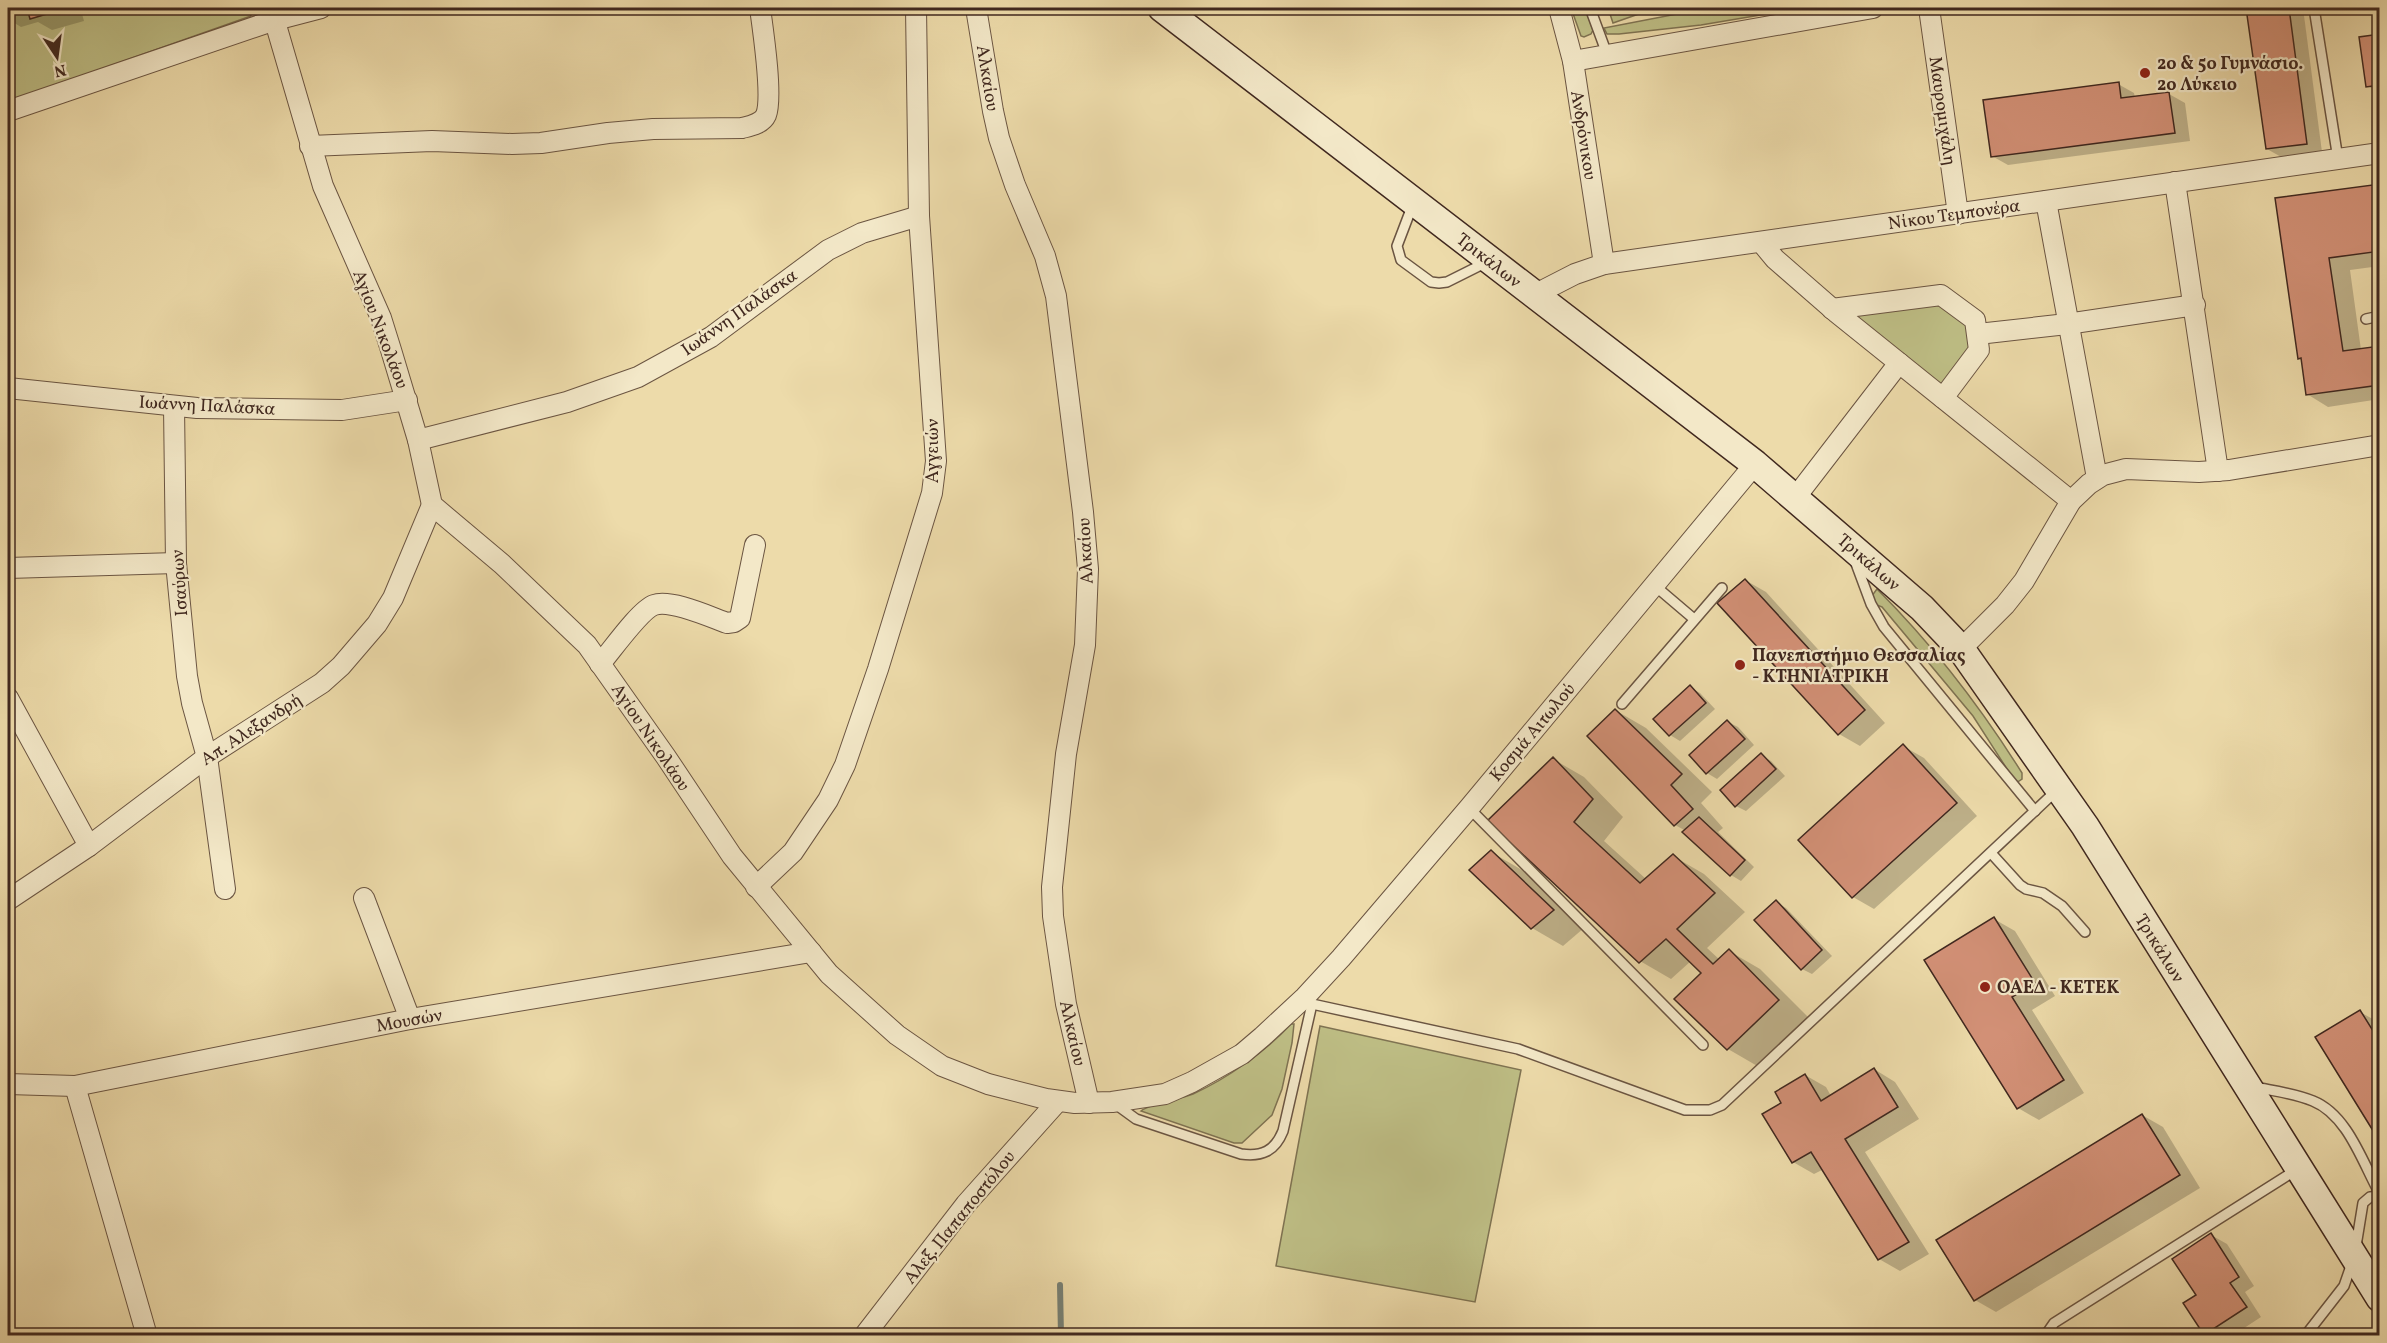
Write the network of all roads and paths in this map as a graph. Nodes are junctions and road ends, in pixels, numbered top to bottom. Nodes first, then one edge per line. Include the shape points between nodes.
1 (321, 8) edge
2 (760, 8) edge
3 (915, 8) edge
4 (976, 8) edge
5 (1162, 8) edge
6 (1559, 8) edge
7 (1590, 8) edge
8 (1873, 8) edge
9 (1929, 8) edge
10 (2314, 8) edge
11 (273, 14) edge
12 (1607, 54) junction
13 (1573, 61) junction
14 (8, 111) edge
15 (310, 146) junction
16 (2379, 153) edge
17 (2338, 159) junction
18 (2175, 182) junction
19 (1414, 200) junction
20 (2046, 201) junction
21 (1958, 214) junction
22 (919, 216) junction
23 (1761, 242) junction
24 (1489, 261) junction
25 (1604, 264) junction
26 (1534, 295) junction
27 (2195, 305) junction
28 (1832, 309) junction
29 (2379, 316) edge
30 (2366, 319) dead end
31 (2067, 324) junction
32 (1978, 334) junction
33 (1899, 363) junction
34 (8, 388) edge
35 (1943, 398) junction
36 (407, 400) junction
37 (174, 406) junction
38 (418, 440) junction
39 (2379, 445) edge
40 (1755, 464) junction
41 (2218, 471) junction
42 (2097, 478) junction
43 (1795, 498) junction
44 (2071, 501) junction
45 (432, 505) junction
46 (1848, 544) junction
47 (755, 545) dead end
48 (176, 563) junction
49 (8, 568) edge
50 (1654, 585) junction
51 (1722, 588) dead end
52 (1694, 619) junction
53 (1961, 649) junction
54 (600, 664) junction
55 (8, 698) edge
56 (1622, 704) dead end
57 (207, 757) junction
58 (2059, 788) junction
59 (1469, 808) junction
60 (2035, 811) junction
61 (89, 846) junction
62 (1991, 853) junction
63 (756, 886) junction
64 (225, 890) dead end
65 (364, 898) dead end
66 (8, 900) edge
67 (2085, 933) dead end
68 (811, 952) junction
69 (1309, 1000) junction
70 (410, 1019) junction
71 (1703, 1045) dead end
72 (8, 1084) edge
73 (75, 1086) junction
74 (2246, 1086) junction
75 (1058, 1101) junction
76 (1089, 1102) junction
77 (1112, 1102) junction
78 (2298, 1169) junction
79 (2379, 1195) edge
80 (2354, 1257) junction
81 (2379, 1298) edge
82 (147, 1335) edge
83 (864, 1335) edge
84 (2045, 1335) edge
85 (2305, 1335) edge

1 - 11 street
2 - 15 street via 768,93 766,115 754,125 653,129 541,143 432,141
3 - 22 street, Αγγειών
4 - 76 street, Αλκαίου via 999,138 1045,256 1056,296 1083,512 1088,569 1085,645 1066,754 1052,887 1066,1004
5 - 19 main road, Τρικάλων
6 - 13 street, Ανδρόνικου
7 - 12 lane
8 - 12 street
9 - 21 street, Μαυρομιχάλη
10 - 17 lane
11 - 14 street
11 - 15 street, Αγίου Νικολάου
12 - 13 street
13 - 25 street, Ανδρόνικου
15 - 36 street, Αγίου Νικολάου via 330,204 381,318
16 - 17 street, Νίκου Τεμπονέρα
17 - 18 street, Νίκου Τεμπονέρα
18 - 20 street, Νίκου Τεμπονέρα
18 - 27 street
19 - 24 main road, Τρικάλων
19 - 24 lane via 1397,246 1401,260 1431,282 1439,283
20 - 21 street, Νίκου Τεμπονέρα
20 - 31 street
21 - 23 street, Νίκου Τεμπονέρα
22 - 38 street, Ιωάννη Παλάσκα via 862,233 828,250 711,336 638,378 584,397
22 - 63 street, Αγγειών via 936,461 932,493 845,765 828,800 793,852
23 - 25 street, Νίκου Τεμπονέρα
23 - 28 street
24 - 26 main road, Τρικάλων
25 - 26 street, Νίκου Τεμπονέρα
26 - 40 main road, Τρικάλων
27 - 31 street
27 - 41 street
28 - 32 street via 1941,295 1975,320
28 - 33 street
29 - 30 lane
31 - 32 street
31 - 42 street
32 - 35 street via 1979,350
33 - 35 street
33 - 43 street
34 - 37 street, Ιωάννη Παλάσκα
35 - 44 street
36 - 37 street, Ιωάννη Παλάσκα via 342,410
36 - 38 street, Αγίου Νικολάου
37 - 48 street, Ισαύρων
38 - 45 street, Αγίου Νικολάου
39 - 41 street
40 - 43 main road, Τρικάλων
40 - 50 street, Κοσμά Αιτωλού
41 - 42 street via 2126,470
42 - 44 street
43 - 46 main road, Τρικάλων
44 - 53 street via 2024,581
45 - 54 street, Αγίου Νικολάου via 556,614
45 - 57 street, Απ. Αλεξανδρή via 393,598 361,645 321,683
46 - 53 main road, Τρικάλων via 1922,608
46 - 60 lane via 1884,627
47 - 54 street via 740,618 727,623 678,606 656,604 642,612
48 - 49 street
48 - 57 street, Ισαύρων via 187,676
50 - 52 lane
50 - 59 street, Κοσμά Αιτωλού
51 - 52 lane
52 - 56 lane
53 - 58 main road, Τρικάλων
54 - 63 street, Αγίου Νικολάου
55 - 61 street
57 - 61 street, Απ. Αλεξανδρή
57 - 64 street, Ισαύρων
58 - 60 lane
58 - 74 main road, Τρικάλων
59 - 69 street, Κοσμά Αιτωλού
59 - 71 lane
60 - 62 lane
61 - 66 street, Απ. Αλεξανδρή
62 - 67 lane via 2020,885 2043,893 2062,906
62 - 69 lane via 1722,1105 1710,1110 1685,1110 1518,1050
63 - 68 street, Αγίου Νικολάου
65 - 70 street
68 - 70 street, Μουσών
68 - 75 street, Αγίου Νικολάου via 829,974 897,1035 942,1066 988,1084
69 - 77 street, Αγίου Νικολάου via 1242,1054 1192,1082 1165,1094
69 - 77 lane via 1283,1131 1268,1152 1255,1156 1230,1151 1136,1119
70 - 73 street, Μουσών
72 - 73 street, Μουσών
73 - 82 street
74 - 78 main road, Τρικάλων
74 - 79 lane via 2297,1096 2327,1110 2350,1139
75 - 76 street, Αγίου Νικολάου
75 - 83 street, Αλεξ. Παπαποστόλου via 966,1204
76 - 77 street, Αγίου Νικολάου
78 - 80 main road, Τρικάλων
78 - 84 lane via 2054,1323
79 - 80 lane via 2363,1203
80 - 81 main road, Τρικάλων
80 - 85 lane via 2344,1286

